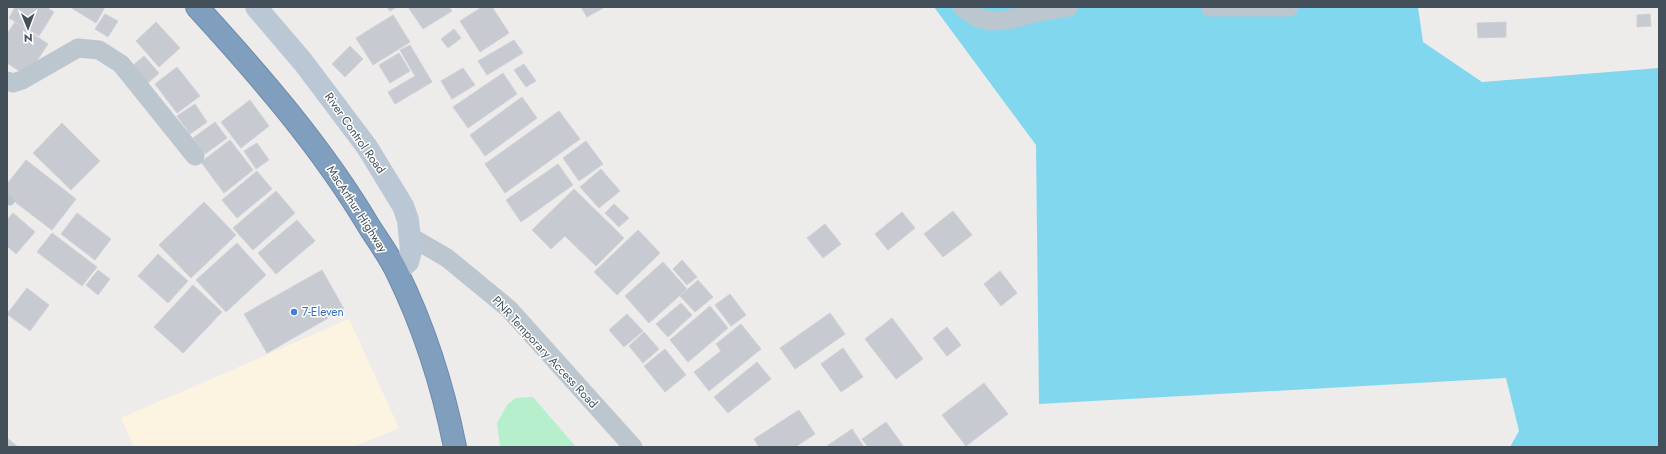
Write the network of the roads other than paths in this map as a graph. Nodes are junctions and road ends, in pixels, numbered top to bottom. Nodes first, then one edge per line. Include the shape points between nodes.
1 (197, 7) edge
2 (256, 7) edge
3 (962, 7) edge
4 (1069, 7) edge
5 (1210, 7) edge
6 (1289, 7) edge
7 (7, 81) edge
8 (195, 156) dead end
9 (411, 238) junction
10 (397, 271) junction
11 (455, 447) edge
12 (633, 447) edge

1 - 10 highway, MacArthur Highway via 241,54 288,111 340,180
2 - 9 main road, River Control Road via 303,62 367,147 403,206
3 - 4 street via 976,17 991,21
5 - 6 street
7 - 8 street via 13,83 22,80 78,48 99,50 120,64
9 - 10 main road, River Control Road via 408,262
9 - 12 street, PNR Temporary Access Road via 447,258 509,310
10 - 11 highway, MacArthur Highway via 426,341

